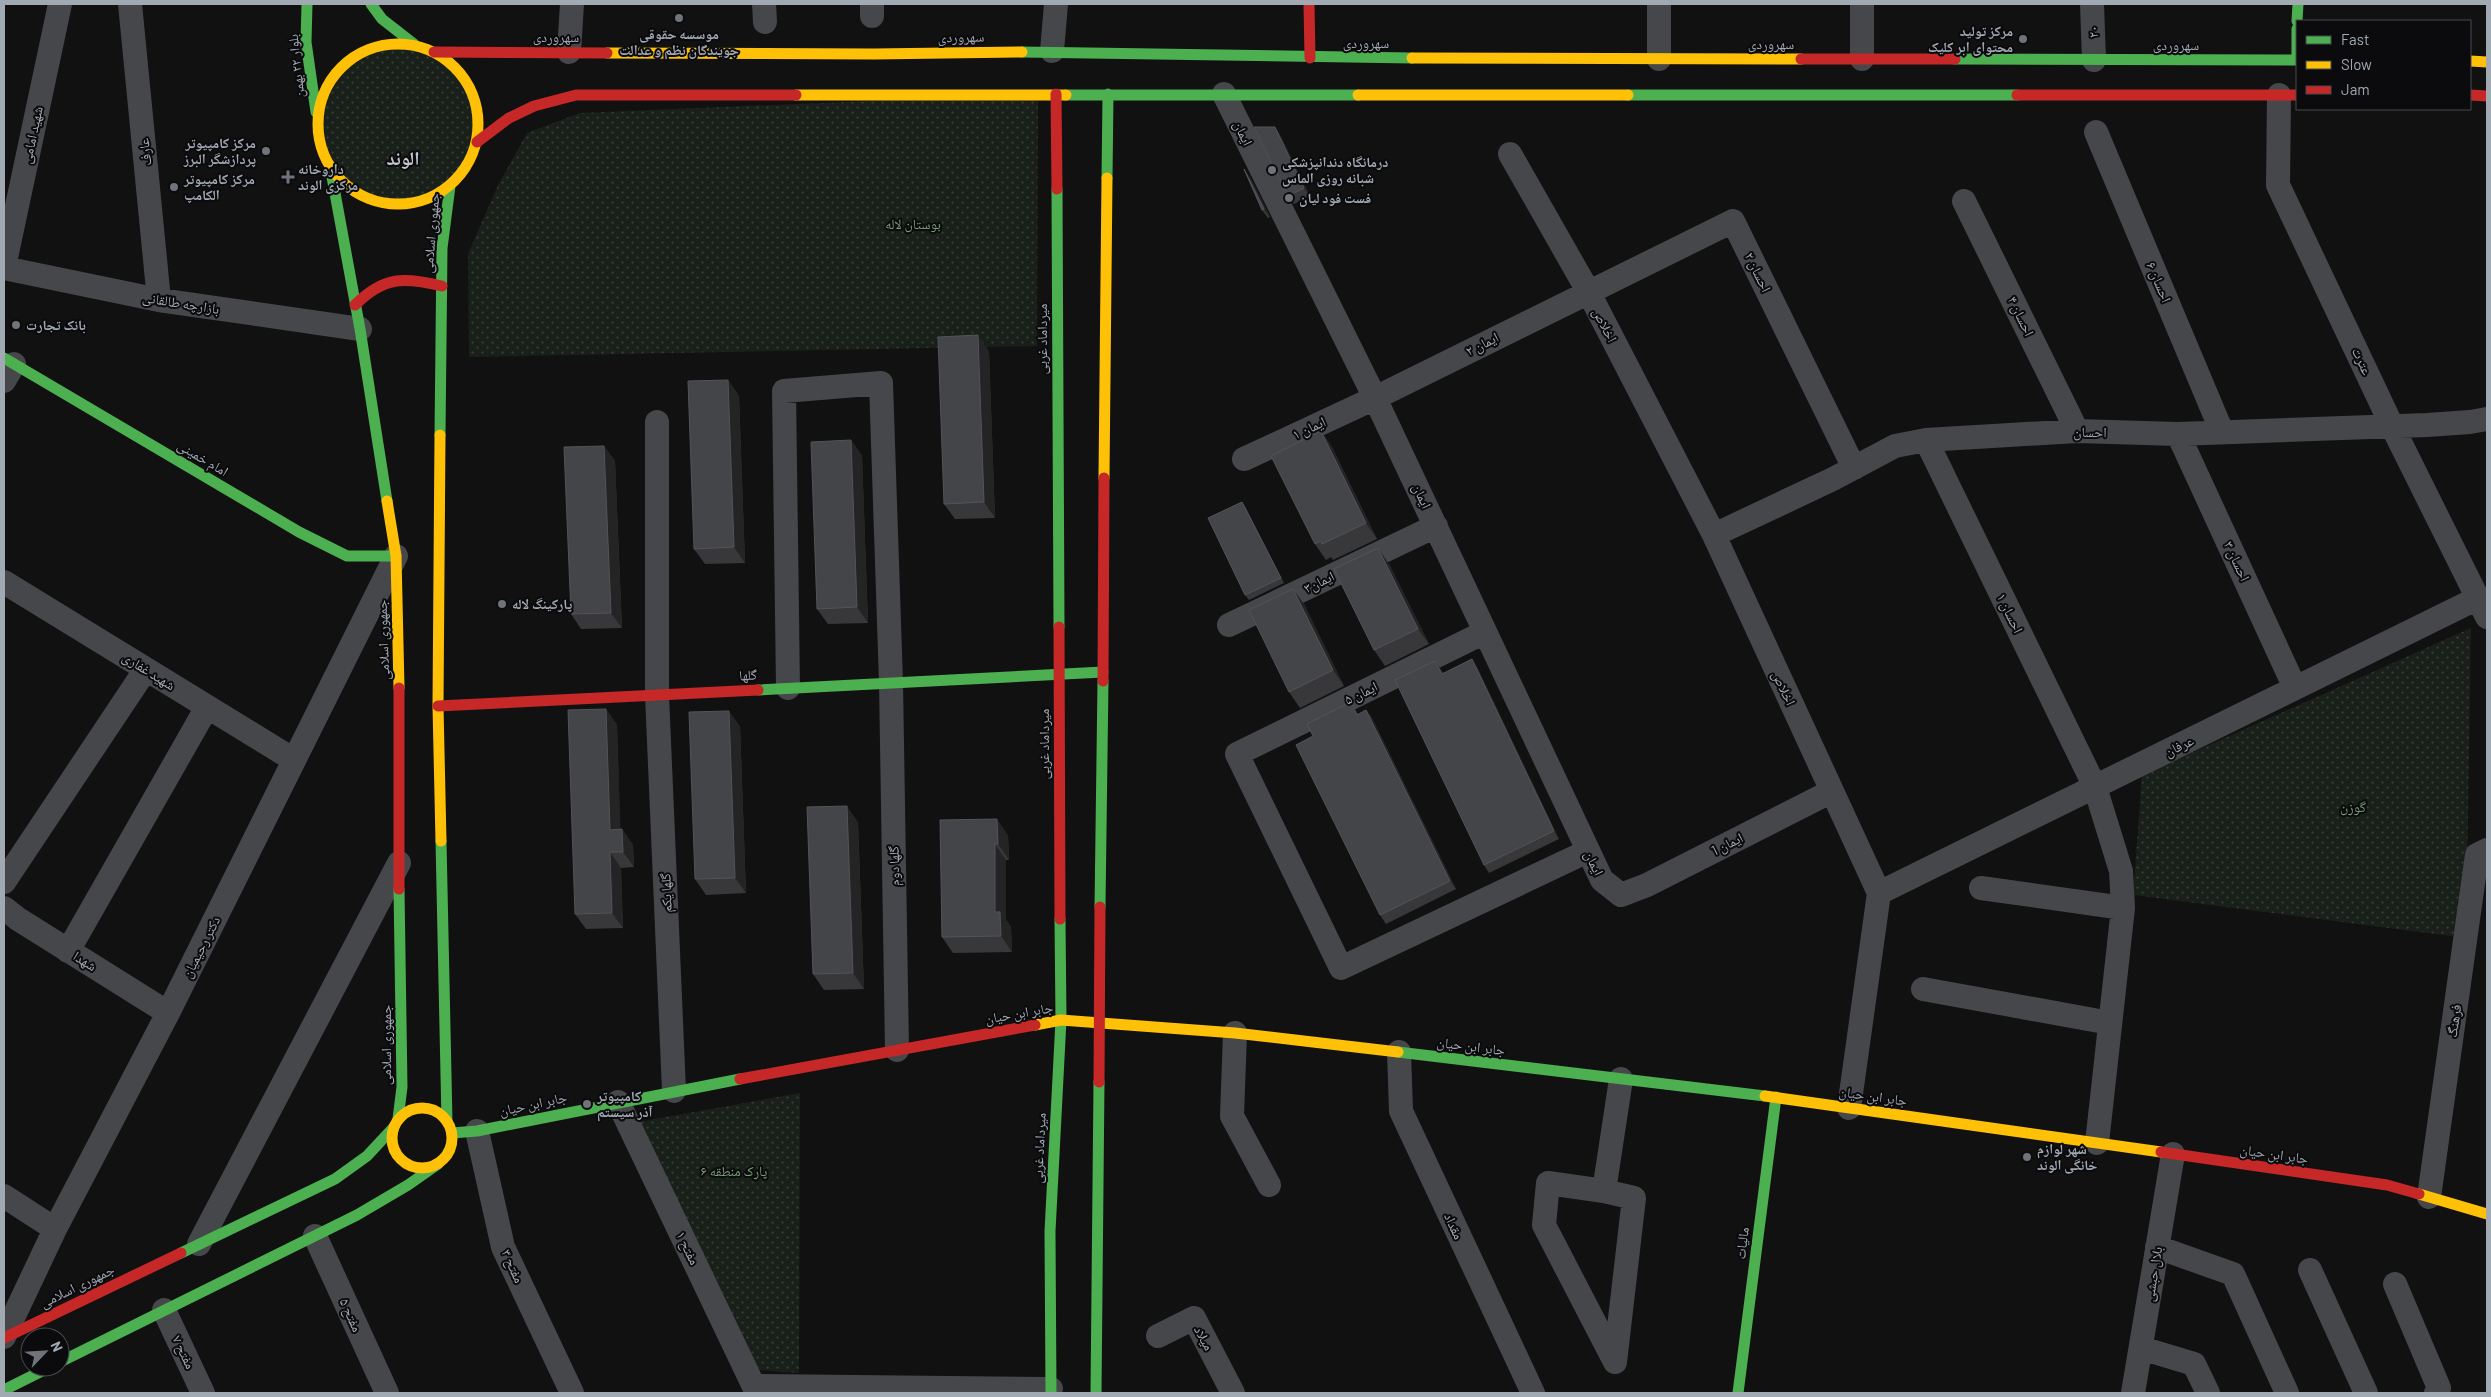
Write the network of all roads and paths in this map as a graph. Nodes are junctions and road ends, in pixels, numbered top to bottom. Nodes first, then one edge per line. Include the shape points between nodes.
1 (60, 4) edge
2 (130, 4) edge
3 (307, 4) edge
4 (371, 4) edge
5 (572, 4) edge
6 (1056, 4) edge
7 (1309, 4) edge
8 (1659, 4) edge
9 (1862, 4) edge
10 (2092, 4) edge
11 (2298, 4) edge
12 (2297, 20) edge
13 (414, 44) junction
14 (1052, 51) junction
15 (434, 52) junction
16 (569, 52) junction
17 (799, 53) junction
18 (1310, 58) junction
19 (1659, 59) junction
20 (1862, 59) junction
21 (2094, 60) junction
22 (2296, 60) edge
23 (2471, 61) edge
24 (2487, 62) edge
25 (798, 70) dead end
26 (1056, 94) junction
27 (1108, 94) junction
28 (1224, 94) junction
29 (2288, 95) edge
30 (2471, 95) edge
31 (2487, 96) edge
32 (318, 125) junction
33 (2096, 132) dead end
34 (477, 142) junction
35 (1510, 154) dead end
36 (330, 166) junction
37 (450, 186) junction
38 (1964, 201) dead end
39 (4, 268) edge
40 (442, 286) junction
41 (1588, 291) junction
42 (159, 300) junction
43 (355, 305) junction
44 (360, 329) junction
45 (7, 367) edge
46 (1375, 398) junction
47 (2487, 419) edge
48 (657, 422) dead end
49 (2392, 426) junction
50 (2077, 431) junction
51 (2222, 432) junction
52 (2178, 434) junction
53 (1926, 440) junction
54 (1244, 459) dead end
55 (1854, 468) junction
56 (1436, 526) junction
57 (1714, 535) junction
58 (396, 556) junction
59 (4, 582) edge
60 (2482, 607) edge
61 (1229, 625) dead end
62 (1485, 632) junction
63 (146, 669) junction
64 (1103, 672) junction
65 (1059, 674) junction
66 (891, 682) junction
67 (788, 688) junction
68 (2295, 688) junction
69 (657, 695) junction
70 (438, 706) junction
71 (207, 707) junction
72 (294, 760) junction
73 (2095, 787) junction
74 (1832, 791) junction
75 (2487, 850) edge
76 (1588, 851) junction
77 (399, 864) junction
78 (4, 882) edge
79 (1981, 888) dead end
80 (1879, 893) junction
81 (1621, 895) joint
82 (4, 908) edge
83 (2123, 908) junction
84 (68, 951) junction
85 (1922, 989) dead end
86 (168, 1013) junction
87 (1061, 1020) junction
88 (2110, 1023) junction
89 (1101, 1024) junction
90 (1235, 1033) junction
91 (897, 1050) junction
92 (1399, 1052) junction
93 (1621, 1079) junction
94 (674, 1091) junction
95 (1776, 1097) junction
96 (618, 1102) junction
97 (1850, 1108) junction
98 (396, 1123) junction
99 (449, 1127) junction
100 (477, 1131) junction
101 (2097, 1143) junction
102 (2173, 1154) junction
103 (438, 1164) junction
104 (1269, 1185) dead end
105 (1604, 1191) junction
106 (4, 1196) edge
107 (2429, 1197) junction
108 (27, 1211) junction
109 (2487, 1214) edge
110 (4, 1217) edge
111 (55, 1229) junction
112 (315, 1236) junction
113 (199, 1244) junction
114 (2157, 1247) junction
115 (2310, 1270) dead end
116 (2395, 1284) dead end
117 (164, 1310) junction
118 (1158, 1336) dead end
119 (4, 1337) edge
120 (2141, 1348) junction
121 (70, 1357) edge
122 (30, 1377) edge
123 (4, 1390) edge
124 (756, 1390) edge
125 (1051, 1391) edge
126 (203, 1393) edge
127 (387, 1393) edge
128 (572, 1393) edge
129 (1096, 1393) edge
130 (1233, 1393) edge
131 (1533, 1393) edge
132 (1738, 1393) edge
133 (2133, 1393) edge
134 (2208, 1393) edge
135 (2287, 1393) edge
136 (2366, 1393) edge
137 (2436, 1393) edge

1 - 39 street, شهید امامی
2 - 42 street, عارف
3 - 32 main road, بلوار ۲۲ بهمن via 306,42
4 - 13 main road via 382,19
5 - 16 street
6 - 14 street
7 - 18 main road
8 - 19 street
9 - 20 street
10 - 21 street, ۲۰
11 - 12 main road
13 - 15 main road
13 - 32 main road via 390,43 368,49 345,63 323,95
14 - 17 main road, سهروردی
14 - 18 main road, سهروردی
15 - 16 main road, سهروردی
15 - 34 main road via 459,70 474,94 479,119
16 - 17 main road, سهروردی
17 - 25 main road
18 - 19 main road, سهروردی
19 - 20 main road, سهروردی
20 - 21 main road, سهروردی
21 - 22 main road, سهروردی
23 - 24 main road
26 - 27 main road
26 - 34 main road via 798,90 576,95 534,106 508,118
26 - 65 main road, میرداماد غربی
27 - 28 main road
27 - 64 main road
28 - 29 main road
28 - 46 street, ایمان
29 - 49 street, عترت via 2278,185
30 - 31 main road
32 - 36 main road via 322,150
33 - 51 street, احسان ۶
34 - 37 main road via 468,165
35 - 41 street, اخلاص
36 - 37 main road via 350,188 371,200 400,205 426,200
36 - 43 main road, جمهوری اسلامی
37 - 40 main road, جمهوری اسلامی via 442,248
38 - 50 street, احسان ۴
39 - 42 street, بازارچه طالقانی
40 - 43 main road via 415,279 385,281 367,291
40 - 70 main road, جمهوری اسلامی
41 - 46 street, ایمان ۲
41 - 55 street, احسان ۲ via 1733,221
41 - 57 street, اخلاص
42 - 44 street, بازارچه طالقانی
43 - 44 main road, جمهوری اسلامی
44 - 58 main road, جمهوری اسلامی
45 - 58 main road, امام خمینی via 347,556
46 - 54 street, ایمان ۱
46 - 56 street, ایمان
47 - 49 street, احسان
48 - 69 street, گلها یکم
49 - 51 street, احسان
49 - 60 street, عترت
50 - 52 street, احسان
50 - 53 street, احسان
51 - 52 street, احسان
52 - 68 street, احسان ۳
53 - 55 street, احسان via 1895,446
53 - 73 street, احسان ۱
55 - 57 street, احسان
56 - 61 street, ایمان۳
56 - 62 street, ایمان
57 - 74 street, اخلاص
58 - 72 street, دکتر رحیمیان
58 - 77 main road, جمهوری اسلامی
59 - 63 street, شهید غفاری
60 - 68 street, عرفان
62 - 76 street, ایمان
62 - 76 street, ایمان ۵ via 1237,754 1341,968
63 - 71 street, شهید غفاری
63 - 78 street
64 - 65 main road, گلها
64 - 89 main road
65 - 66 main road, گلها
65 - 87 main road, میرداماد غربی
66 - 67 main road, گلها
66 - 67 street, گلها دوم via 881,383 784,390
66 - 91 street, گلها دوم
67 - 69 main road, گلها
68 - 73 street, عرفان
69 - 70 main road, گلها
69 - 94 street, گلها یکم
70 - 99 main road, جمهوری اسلامی
71 - 72 street, شهید غفاری
71 - 84 street
72 - 86 street, دکتر رحیمیان
73 - 80 street, عرفان
73 - 83 street, احسان ۱ via 2121,871
74 - 80 street, اخلاص
74 - 81 street, ایمان 1 via 1647,885
75 - 107 street, فرهنگ via 2477,855
76 - 81 street, ایمان via 1602,880
77 - 98 main road, جمهوری اسلامی via 402,1087
77 - 113 street
79 - 83 street
80 - 97 street
82 - 84 street, شهدا
83 - 88 street, احسان ۱
84 - 86 street, شهدا
85 - 88 street
86 - 111 street, دکتر رحیمیان
87 - 89 main road, جابر ابن حیان
87 - 91 main road, جابر ابن حیان
87 - 125 main road, میرداماد غربی via 1050,1231
88 - 101 street, احسان ۱
89 - 90 main road, جابر ابن حیان
89 - 129 main road
90 - 92 main road, جابر ابن حیان
90 - 104 street via 1232,1116
91 - 94 main road, جابر ابن حیان
92 - 93 main road, جابر ابن حیان
92 - 131 street, مقداد via 1400,1111
93 - 95 main road, جابر ابن حیان
93 - 105 street
94 - 96 main road, جابر ابن حیان
95 - 97 main road, جابر ابن حیان
95 - 132 main road, مالیات
96 - 100 main road, جابر ابن حیان
96 - 124 street, مفتح ۱
97 - 101 main road, جابر ابن حیان
98 - 99 main road via 414,1109 423,1108 441,1115
98 - 103 main road via 392,1146 402,1162 420,1169
98 - 113 main road, جمهوری اسلامی via 369,1157 335,1179
99 - 100 main road, جابر ابن حیان
99 - 103 main road via 450,1150
100 - 128 street, مفتح ۳ via 503,1247
101 - 102 main road, جابر ابن حیان
102 - 107 main road, جابر ابن حیان via 2387,1185
102 - 114 street, بلال حبشی
103 - 112 main road via 382,1200
105 - 105 street via 1634,1198 1614,1362 1544,1225 1548,1183
106 - 108 street
107 - 109 main road, جابر ابن حیان
108 - 110 street
108 - 111 street
111 - 119 street, دکتر رحیمیان
112 - 117 main road
112 - 127 street, مفتح ۵
113 - 119 main road, جمهوری اسلامی
114 - 120 street, بلال حبشی
114 - 135 street via 2233,1274
115 - 136 street
116 - 137 street via 2439,1388
117 - 121 main road
117 - 126 street, مفتح ۷
118 - 130 street, میلاد via 1194,1318
120 - 133 street, بلال حبشی
120 - 134 street via 2194,1364
122 - 123 main road
124 - 125 street

